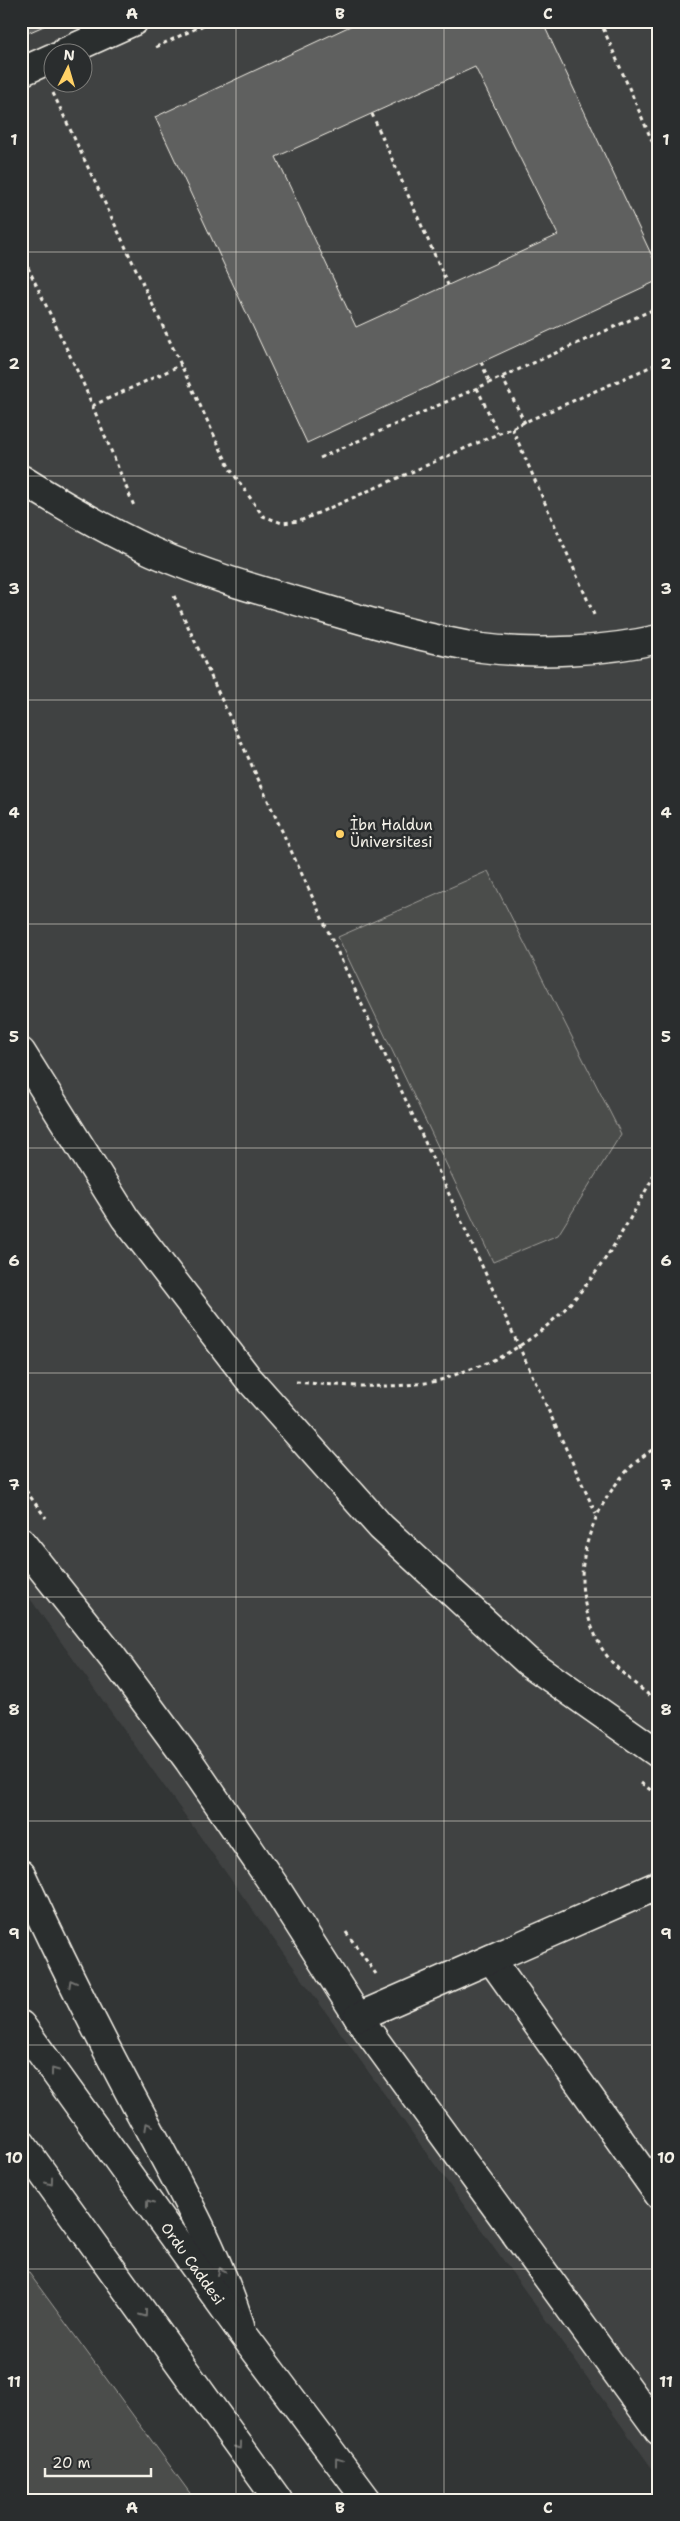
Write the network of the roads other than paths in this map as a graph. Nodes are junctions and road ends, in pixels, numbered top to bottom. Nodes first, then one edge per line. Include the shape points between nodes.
1 (134, 21) edge
2 (87, 42) edge
3 (42, 63) edge
4 (21, 72) edge
5 (21, 479) edge
6 (659, 638) edge
7 (21, 1052) edge
8 (21, 1542) edge
9 (659, 1754) edge
10 (21, 1874) edge
11 (659, 1885) edge
12 (491, 1959) junction
13 (358, 2017) junction
14 (21, 2025) edge
15 (21, 2143) edge
16 (659, 2195) edge
17 (243, 2334) junction
18 (659, 2431) edge
19 (278, 2500) edge
20 (367, 2500) edge

1 - 2 main road
3 - 4 main road
5 - 6 main road via 72,511 154,552 249,588 374,624 483,648 556,650 630,645
7 - 9 main road via 125,1218 248,1378 381,1527 527,1661
8 - 13 main road via 190,1762
17 -> 10 main road via 226,2281 190,2203 62,1965
11 - 12 main road
12 - 13 main road
12 - 16 main road
13 - 18 main road
17 -> 14 main road, Ordu Caddesi
15 -> 19 main road
20 -> 17 main road, Ordu Caddesi

